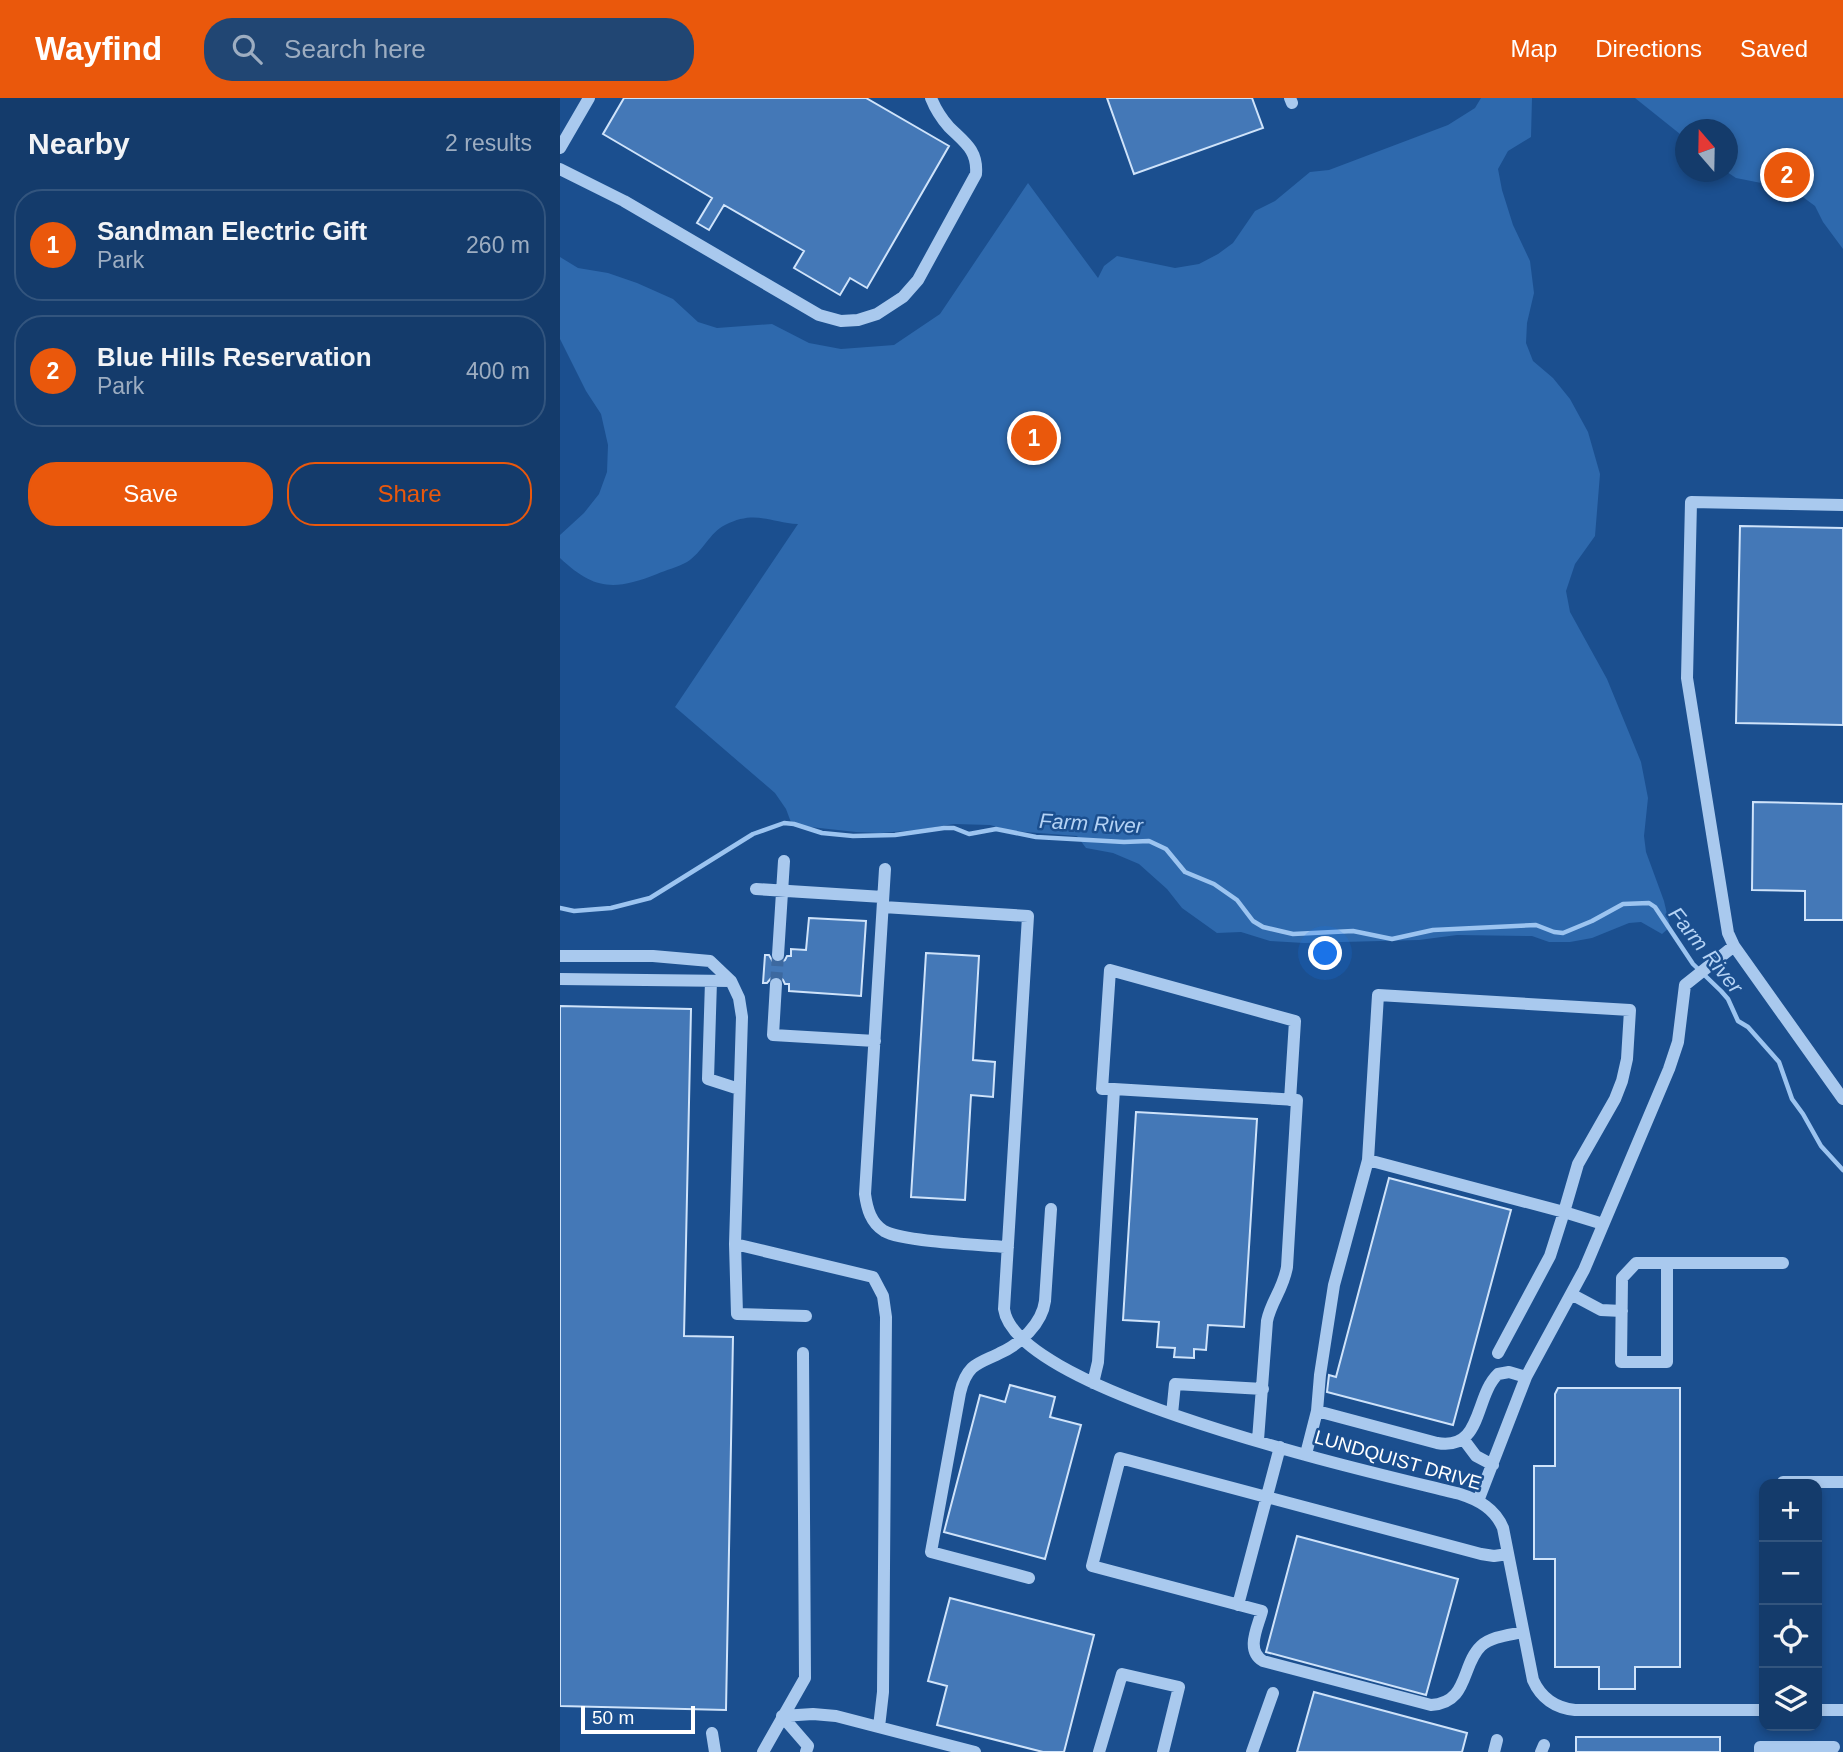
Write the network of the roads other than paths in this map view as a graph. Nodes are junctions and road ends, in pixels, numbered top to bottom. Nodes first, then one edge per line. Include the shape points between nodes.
1 (589, 98) edge
2 (931, 98) edge
3 (560, 148) edge
4 (560, 169) edge
5 (1843, 505) edge
6 (784, 861) dead end
7 (885, 869) dead end
8 (755, 889) dead end
9 (782, 891) junction
10 (883, 902) junction
11 (1734, 946) junction
12 (560, 956) edge
13 (778, 956) tunnel mouth
14 (560, 979) edge
15 (711, 981) junction
16 (731, 981) junction
17 (776, 984) tunnel mouth
18 (875, 1041) junction
19 (740, 1089) junction
20 (1114, 1089) junction
21 (1843, 1099) edge
22 (1290, 1100) junction
23 (1368, 1160) junction
24 (1051, 1209) dead end
25 (1564, 1212) junction
26 (1603, 1224) junction
27 (735, 1244) junction
28 (1008, 1247) junction
29 (1667, 1263) junction
30 (1783, 1263) dead end
31 (1571, 1294) junction
32 (1622, 1311) junction
33 (806, 1316) dead end
34 (1022, 1338) junction
35 (803, 1353) dead end
36 (1498, 1353) dead end
37 (1526, 1377) junction
38 (1093, 1382) junction
39 (1263, 1390) junction
40 (1317, 1411) junction
41 (1172, 1414) junction
42 (1258, 1440) junction
43 (1464, 1440) junction
44 (1280, 1447) junction
45 (1306, 1454) junction
46 (1493, 1465) junction
47 (1822, 1482) edge
48 (1843, 1482) edge
49 (1267, 1497) junction
50 (1478, 1501) junction
51 (1508, 1554) junction
52 (1029, 1577) dead end
53 (1238, 1605) junction
54 (1523, 1632) junction
55 (1273, 1693) dead end
56 (1759, 1710) edge
57 (1822, 1710) edge
58 (1843, 1710) edge
59 (782, 1716) junction
60 (879, 1727) junction
61 (712, 1733) dead end
62 (1834, 1747) dead end
63 (715, 1752) edge
64 (763, 1752) edge
65 (806, 1752) edge
66 (975, 1752) edge
67 (1099, 1752) edge
68 (1163, 1752) edge
69 (1252, 1752) edge
70 (1760, 1752) edge

1 - 3 street
2 - 4 street via 942,118 970,147 976,174 911,289 886,309 858,320 819,315
5 - 11 street via 1691,502 1687,678 1726,926
6 - 9 street
7 - 10 street
8 - 9 street
9 - 10 street
9 - 13 street
10 - 18 street
10 - 28 street via 1028,916
11 - 21 street
11 - 26 street via 1689,980 1684,989 1673,1059
12 - 16 street via 710,961
14 - 15 street
15 - 16 street
15 - 19 street via 708,1079
16 - 19 street via 741,1017
17 - 18 street via 773,1035
18 - 28 street via 865,1194 871,1217 893,1235
19 - 27 street
20 - 22 street
20 - 22 street via 1102,1088 1110,970 1295,1021
20 - 38 street via 1098,1362
22 - 39 street via 1297,1100 1287,1268 1269,1313
23 - 25 street
23 - 25 street via 1378,995 1630,1010 1622,1080 1578,1164
23 - 40 street via 1334,1284
24 - 34 street via 1044,1307
25 - 26 street
25 - 36 street via 1550,1256
26 - 31 street
27 - 33 street via 737,1314
27 - 60 street via 873,1278 883,1296 883,1678
28 - 34 street via 1005,1315
29 - 30 street
29 - 32 street via 1636,1263 1622,1279
29 - 32 street via 1667,1362 1621,1362
31 - 32 street via 1601,1310
31 - 37 street
34 - 38 street, LUNDQUIST DRIVE via 1062,1367
34 - 52 street via 965,1376 931,1552
35 - 59 street via 805,1678
37 - 43 street via 1509,1372 1494,1378
37 - 46 street
38 - 41 street, LUNDQUIST DRIVE
39 - 41 street via 1175,1384
39 - 42 street
40 - 43 street via 1437,1443
40 - 45 street
41 - 42 street, LUNDQUIST DRIVE
42 - 44 street, LUNDQUIST DRIVE
43 - 46 street via 1476,1456
44 - 45 street, LUNDQUIST DRIVE
44 - 49 street
45 - 50 street, LUNDQUIST DRIVE
46 - 50 street
47 - 48 street
49 - 51 street via 1481,1554
49 - 53 street
49 - 53 street via 1120,1458 1091,1566
50 - 51 street, LUNDQUIST DRIVE via 1500,1521
51 - 54 street, LUNDQUIST DRIVE
53 - 54 street via 1262,1611 1253,1648 1259,1659 1431,1705 1454,1696 1483,1644
54 - 56 street, LUNDQUIST DRIVE via 1536,1687 1560,1707
55 - 69 street
57 - 58 street
59 - 60 street via 825,1715
59 - 64 street
59 - 65 street via 808,1746
60 - 66 street
61 - 63 street
62 - 70 street via 1760,1747
67 - 68 street via 1122,1674 1179,1687

